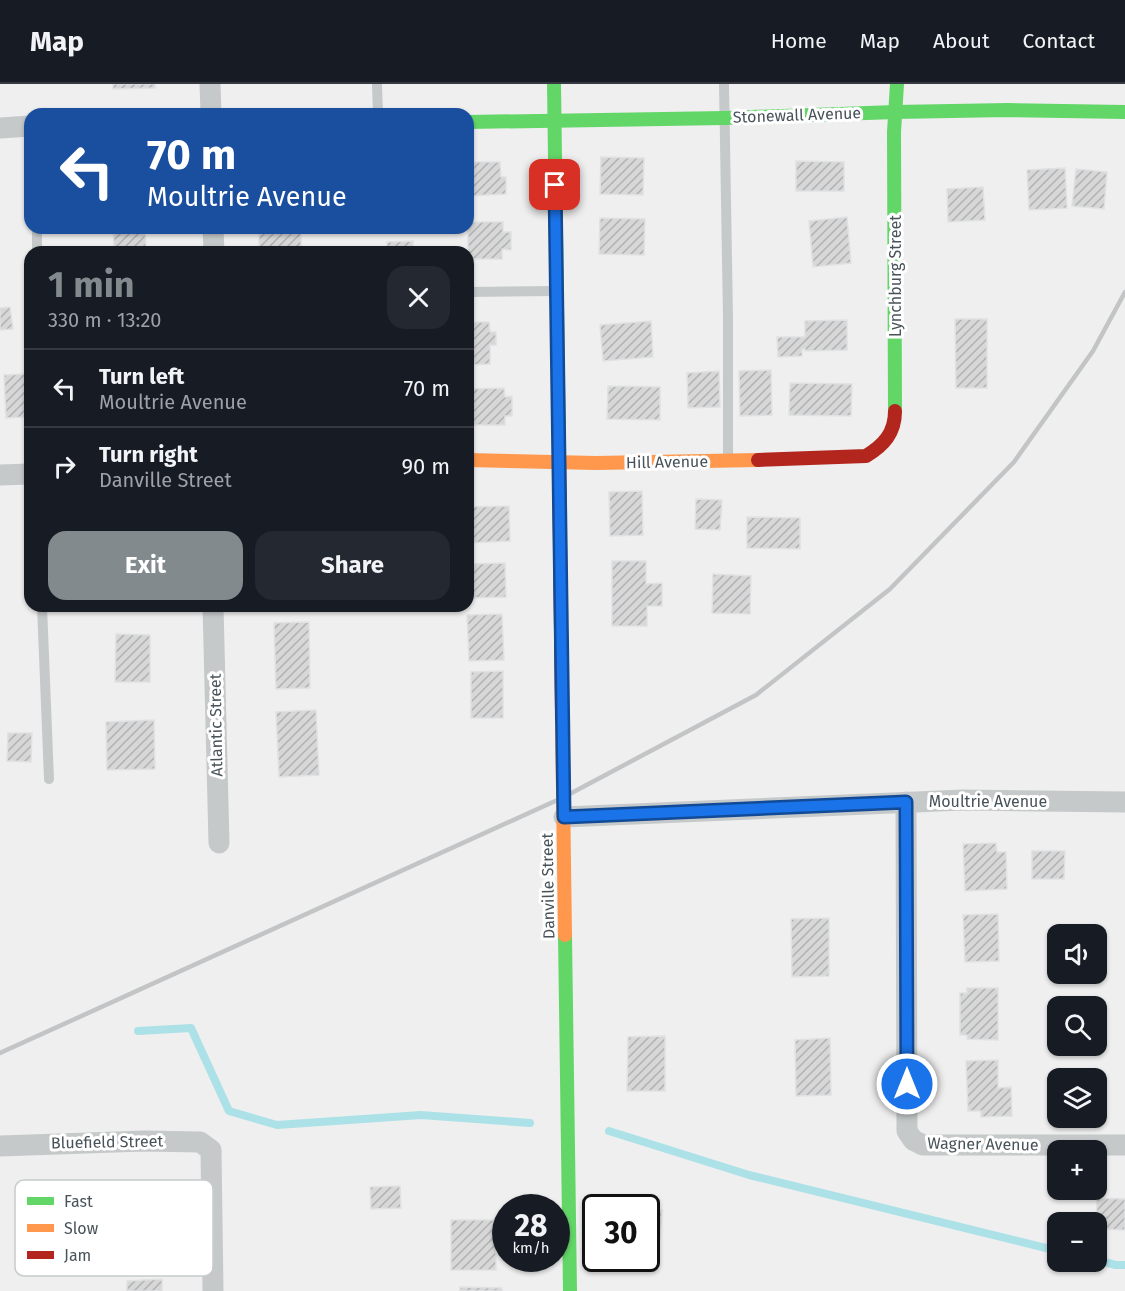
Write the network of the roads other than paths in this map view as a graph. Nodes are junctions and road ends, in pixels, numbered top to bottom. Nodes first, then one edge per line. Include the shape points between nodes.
1 (210, 84) edge
2 (377, 84) edge
3 (554, 84) edge
4 (724, 84) edge
5 (897, 84) edge
6 (211, 108) edge
7 (378, 108) edge
8 (895, 112) junction
9 (1125, 112) edge
10 (725, 118) junction
11 (554, 121) junction
12 (474, 122) edge
13 (24, 126) edge
14 (0, 128) edge
15 (557, 291) junction
16 (474, 292) edge
17 (866, 456) joint
18 (474, 460) edge
19 (729, 461) junction
20 (559, 462) junction
21 (24, 474) edge
22 (0, 475) edge
23 (42, 612) edge
24 (213, 612) edge
25 (49, 779) dead end
26 (906, 802) junction
27 (1125, 802) edge
28 (564, 817) junction
29 (219, 843) dead end
30 (1125, 1145) edge
31 (0, 1146) edge
32 (211, 1180) edge
33 (213, 1276) edge
34 (213, 1291) edge
35 (570, 1291) edge

1 - 6 street
2 - 7 lane
3 - 11 street, Danville Street
4 - 10 lane
5 - 8 street, Lynchburg Street
8 - 9 street, Stonewall Avenue
8 - 10 street, Stonewall Avenue
8 - 17 street, Lynchburg Street via 895,417 890,436
10 - 11 street, Stonewall Avenue
10 - 19 lane
11 - 12 street, Stonewall Avenue
11 - 15 street, Danville Street
13 - 14 street
15 - 16 lane
15 - 20 street, Danville Street
17 - 19 street, Hill Avenue
18 - 20 street, Hill Avenue
19 - 20 street, Hill Avenue
20 - 28 street, Danville Street
21 - 22 street
23 - 25 lane
24 - 29 street, Atlantic Street
26 - 27 street, Moultrie Avenue
26 - 28 street, Moultrie Avenue
26 - 30 street, Wagner Avenue via 907,1131 923,1145
28 - 35 street, Danville Street
31 - 32 street, Bluefield Street via 200,1142 211,1150
33 - 34 street, Bluefield Street

